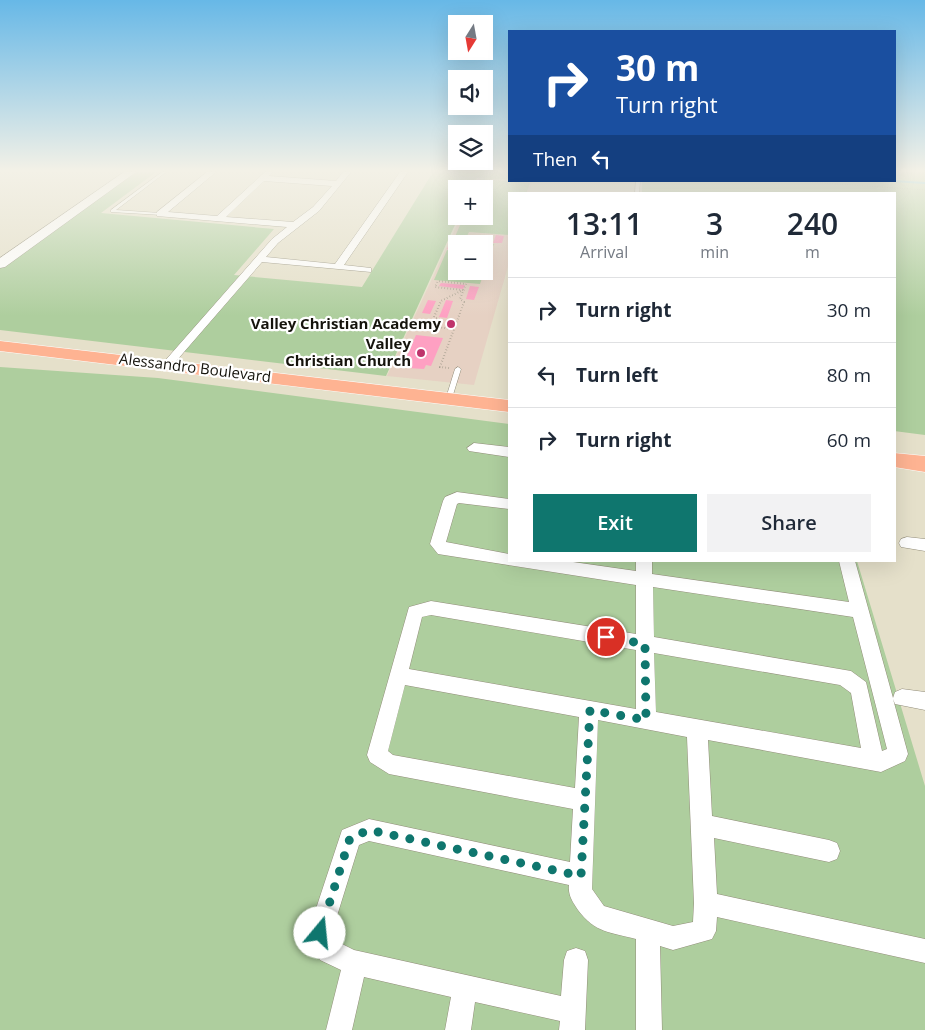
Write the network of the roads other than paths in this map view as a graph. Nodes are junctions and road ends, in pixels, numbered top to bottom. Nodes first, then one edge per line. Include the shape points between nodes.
1 (45, 220) edge
2 (63, 220) edge
3 (232, 220) edge
4 (300, 220) edge
5 (371, 220) edge
6 (293, 225) junction
7 (0, 251) edge
8 (259, 259) junction
9 (0, 264) edge
10 (338, 267) junction
11 (368, 270) dead end
12 (0, 346) edge
13 (167, 365) junction
14 (458, 369) road end
15 (448, 398) junction
16 (508, 406) edge
17 (896, 447) edge
18 (474, 448) dead end
19 (925, 451) edge
20 (508, 452) edge
21 (896, 460) edge
22 (925, 464) edge
23 (508, 504) edge
24 (907, 543) dead end
25 (925, 546) edge
26 (508, 560) edge
27 (527, 562) edge
28 (644, 562) edge
29 (847, 562) edge
30 (644, 580) junction
31 (860, 610) junction
32 (645, 644) junction
33 (398, 675) junction
34 (902, 698) dead end
35 (925, 701) edge
36 (590, 710) junction
37 (646, 720) junction
38 (697, 729) junction
39 (874, 761) junction
40 (585, 801) junction
41 (702, 825) junction
42 (829, 851) dead end
43 (581, 876) junction
44 (706, 903) junction
45 (648, 931) junction
46 (925, 951) edge
47 (576, 960) dead end
48 (356, 963) junction
49 (465, 987) junction
50 (573, 1020) edge
51 (339, 1030) edge
52 (458, 1030) edge
53 (649, 1030) edge

1 - 7 main road
2 - 9 main road
3 - 6 street
4 - 6 street
5 - 10 street
6 - 8 street
8 - 10 street
8 - 13 street
10 - 11 street
12 - 13 main road, Alessandro Boulevard
13 - 15 main road, Alessandro Boulevard
14 - 15 lane
15 - 16 main road, Alessandro Boulevard
17 - 19 main road
18 - 20 street
21 - 22 main road
23 - 26 street via 457,497 450,501 438,544 444,550
24 - 25 street
27 - 30 street
28 - 30 street
29 - 31 street
30 - 31 street
30 - 32 street
31 - 39 street via 898,754 881,762
32 - 33 street via 431,608 415,612
32 - 37 street
32 - 39 street via 844,676 859,688
33 - 36 street
33 - 40 street via 377,755 389,764
34 - 35 street
36 - 37 street
36 - 40 street
37 - 38 street
38 - 39 street
38 - 41 street
40 - 43 street
41 - 42 street
41 - 44 street
43 - 45 street via 580,893 597,916
43 - 48 street via 369,830 350,838 320,933 329,951
44 - 45 street via 704,931 673,938
44 - 46 street
45 - 53 street
47 - 50 street
48 - 49 street
48 - 51 street
49 - 50 street
49 - 52 street

